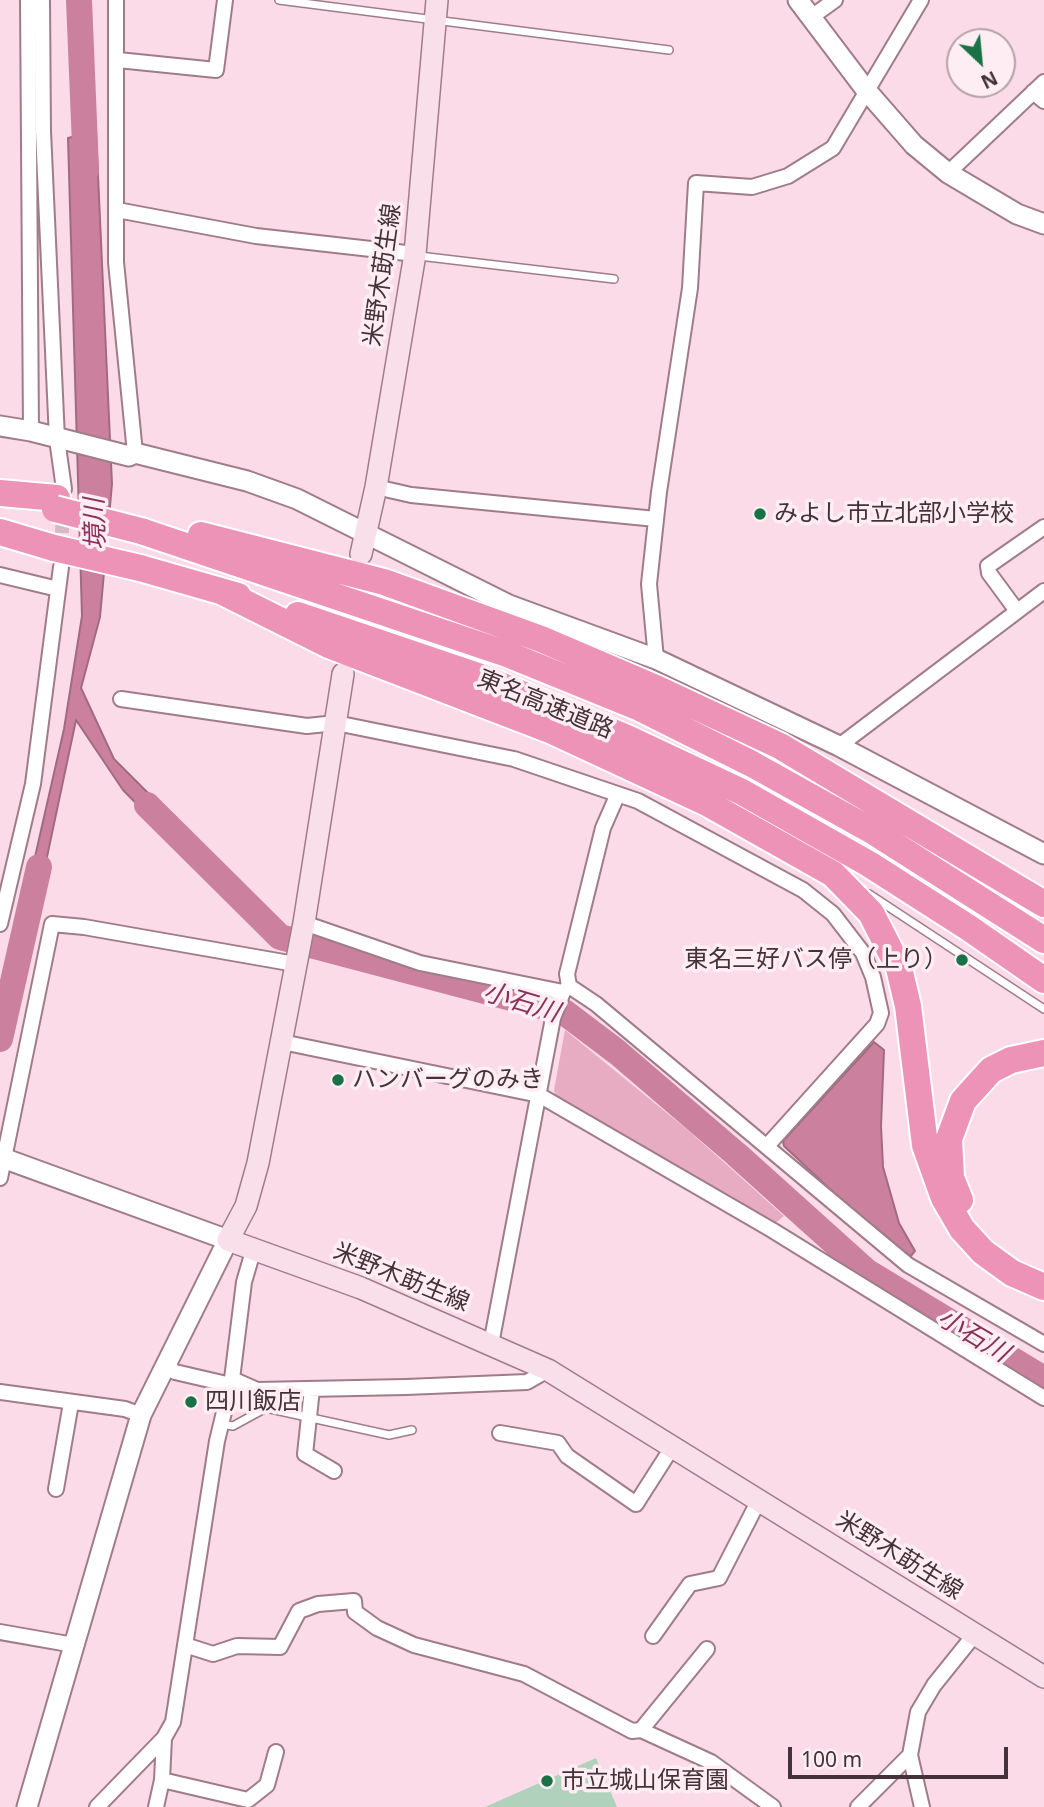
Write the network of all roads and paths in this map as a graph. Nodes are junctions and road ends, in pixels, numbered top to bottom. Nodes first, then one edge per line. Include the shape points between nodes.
1 (28, 0) edge
2 (42, 0) edge
3 (116, 0) edge
4 (225, 0) edge
5 (279, 0) edge
6 (798, 0) edge
7 (835, 0) edge
8 (921, 0) edge
9 (436, 10) edge
10 (810, 18) junction
11 (669, 50) dead end
12 (118, 60) junction
13 (1044, 82) edge
14 (866, 90) junction
15 (1038, 97) edge
16 (948, 173) junction
17 (117, 210) junction
18 (1044, 224) edge
19 (415, 254) junction
20 (614, 279) dead end
21 (0, 426) edge
22 (31, 431) junction
23 (57, 439) junction
24 (132, 454) junction
25 (376, 487) junction
26 (0, 493) edge
27 (59, 499) junction
28 (656, 519) junction
29 (141, 526) junction
30 (1044, 527) edge
31 (365, 531) junction
32 (0, 532) edge
33 (361, 554) dead end
34 (57, 557) junction
35 (0, 575) edge
36 (58, 589) junction
37 (1044, 591) edge
38 (223, 592) junction
39 (1017, 611) junction
40 (656, 659) junction
41 (343, 674) dead end
42 (121, 699) dead end
43 (336, 723) junction
44 (839, 746) junction
45 (617, 796) junction
46 (1044, 854) edge
47 (833, 874) junction
48 (1043, 904) edge
49 (1, 918) edge
50 (304, 924) junction
51 (1044, 940) edge
52 (296, 961) junction
53 (1044, 981) edge
54 (564, 993) junction
55 (1044, 1009) edge
56 (282, 1042) junction
57 (1044, 1054) edge
58 (539, 1095) junction
59 (767, 1146) junction
60 (3, 1157) edge
61 (0, 1178) edge
62 (228, 1240) junction
63 (254, 1248) junction
64 (1044, 1272) edge
65 (1044, 1287) edge
66 (491, 1344) junction
67 (1044, 1344) edge
68 (164, 1365) junction
69 (548, 1370) junction
70 (231, 1382) junction
71 (312, 1389) junction
72 (0, 1392) edge
73 (1044, 1398) edge
74 (71, 1403) junction
75 (141, 1415) junction
76 (311, 1417) junction
77 (221, 1424) junction
78 (412, 1430) dead end
79 (500, 1433) dead end
80 (673, 1446) junction
81 (334, 1471) dead end
82 (56, 1489) dead end
83 (759, 1500) junction
84 (0, 1632) edge
85 (975, 1634) junction
86 (653, 1636) dead end
87 (185, 1644) junction
88 (74, 1645) junction
89 (707, 1649) dead end
90 (1044, 1677) edge
91 (641, 1730) junction
92 (164, 1738) junction
93 (276, 1752) dead end
94 (910, 1755) junction
95 (162, 1780) junction
96 (27, 1807) edge
97 (97, 1807) edge
98 (156, 1807) edge
99 (773, 1807) edge
100 (858, 1807) edge
101 (922, 1807) edge

1 - 22 street
2 - 23 street
3 - 12 street
4 - 12 street via 216,71
5 - 9 lane
6 - 10 street
7 - 10 street
8 - 14 street
9 - 11 lane
9 - 19 main road, 米野木莇生線
10 - 14 street
12 - 17 street
13 - 15 street
14 - 16 street via 914,145
14 - 28 street via 833,148 788,176 752,187 696,183 690,288
15 - 16 street
16 - 18 street via 1017,214
17 - 19 street via 256,236
17 - 24 street via 116,262
19 - 20 lane
19 - 25 main road, 米野木莇生線
21 - 22 street
22 - 23 street
23 - 24 street
23 - 27 street
24 - 31 street via 247,481
25 - 28 street via 411,495
25 - 31 main road, 米野木莇生線
26 - 27 highway
27 - 29 highway
28 - 40 street via 649,584
29 - 48 highway via 384,582 541,639 780,746
29 - 51 highway, 東名高速道路 via 507,654 640,708 874,832
30 - 39 street via 988,566
31 - 33 main road, 米野木莇生線
31 - 40 street via 509,605
32 - 34 highway, 東名高速道路
34 - 36 street
34 - 38 highway, 東名高速道路, bridge via 140,568
35 - 36 street
36 - 49 street via 33,784
37 - 39 street
38 - 47 highway via 329,645 550,730 707,803
38 - 53 highway, 東名高速道路 via 481,677 742,792 869,864
39 - 44 street
40 - 44 street
41 - 43 main road
42 - 43 street via 307,726
43 - 45 street via 514,759
43 - 50 main road
44 - 46 street
45 - 54 street via 603,828
45 - 59 street via 638,802 803,890 833,914 863,953 877,991 881,1013 877,1024
47 - 55 lane
47 - 65 highway via 871,913 899,968 925,1144 938,1187 973,1241 1012,1273
50 - 52 main road
50 - 54 street via 420,963
52 - 56 main road
52 - 60 street via 52,924
54 - 58 street via 553,1018
54 - 59 street via 596,1004
56 - 58 street
56 - 62 main road via 258,1163 246,1206
57 - 64 highway via 1011,1060 976,1084 954,1119 948,1139 951,1178 968,1215 998,1247
58 - 66 street
58 - 73 street via 772,1230
59 - 67 street via 908,1265
60 - 61 street
60 - 62 street
62 - 63 main road, 米野木莇生線
62 - 68 street
63 - 66 main road, 米野木莇生線
63 - 70 street via 244,1282
66 - 69 main road, 米野木莇生線
68 - 70 street via 175,1372
68 - 75 street
69 - 71 street via 527,1382
69 - 80 main road, 米野木莇生線
70 - 71 street via 257,1390
70 - 77 street
71 - 76 street
72 - 74 street
74 - 75 street
74 - 82 street
75 - 88 street
76 - 77 lane via 266,1408 233,1426
76 - 78 lane via 389,1435
76 - 81 street via 305,1454
77 - 87 street
79 - 80 street via 558,1443 567,1456 636,1504
80 - 83 main road, 米野木莇生線
83 - 85 main road, 米野木莇生線
83 - 86 street via 719,1578 690,1584
84 - 88 street
85 - 90 main road, 米野木莇生線
85 - 94 street via 918,1712
87 - 91 street via 213,1654 237,1646 280,1647 299,1611 317,1604 354,1601 355,1612 414,1646 524,1674 632,1731
87 - 92 street via 173,1722
88 - 96 street
89 - 91 street
91 - 99 street via 711,1762
92 - 95 street
92 - 97 street
93 - 95 street via 267,1786 248,1800
94 - 100 street
94 - 101 street
95 - 98 street

